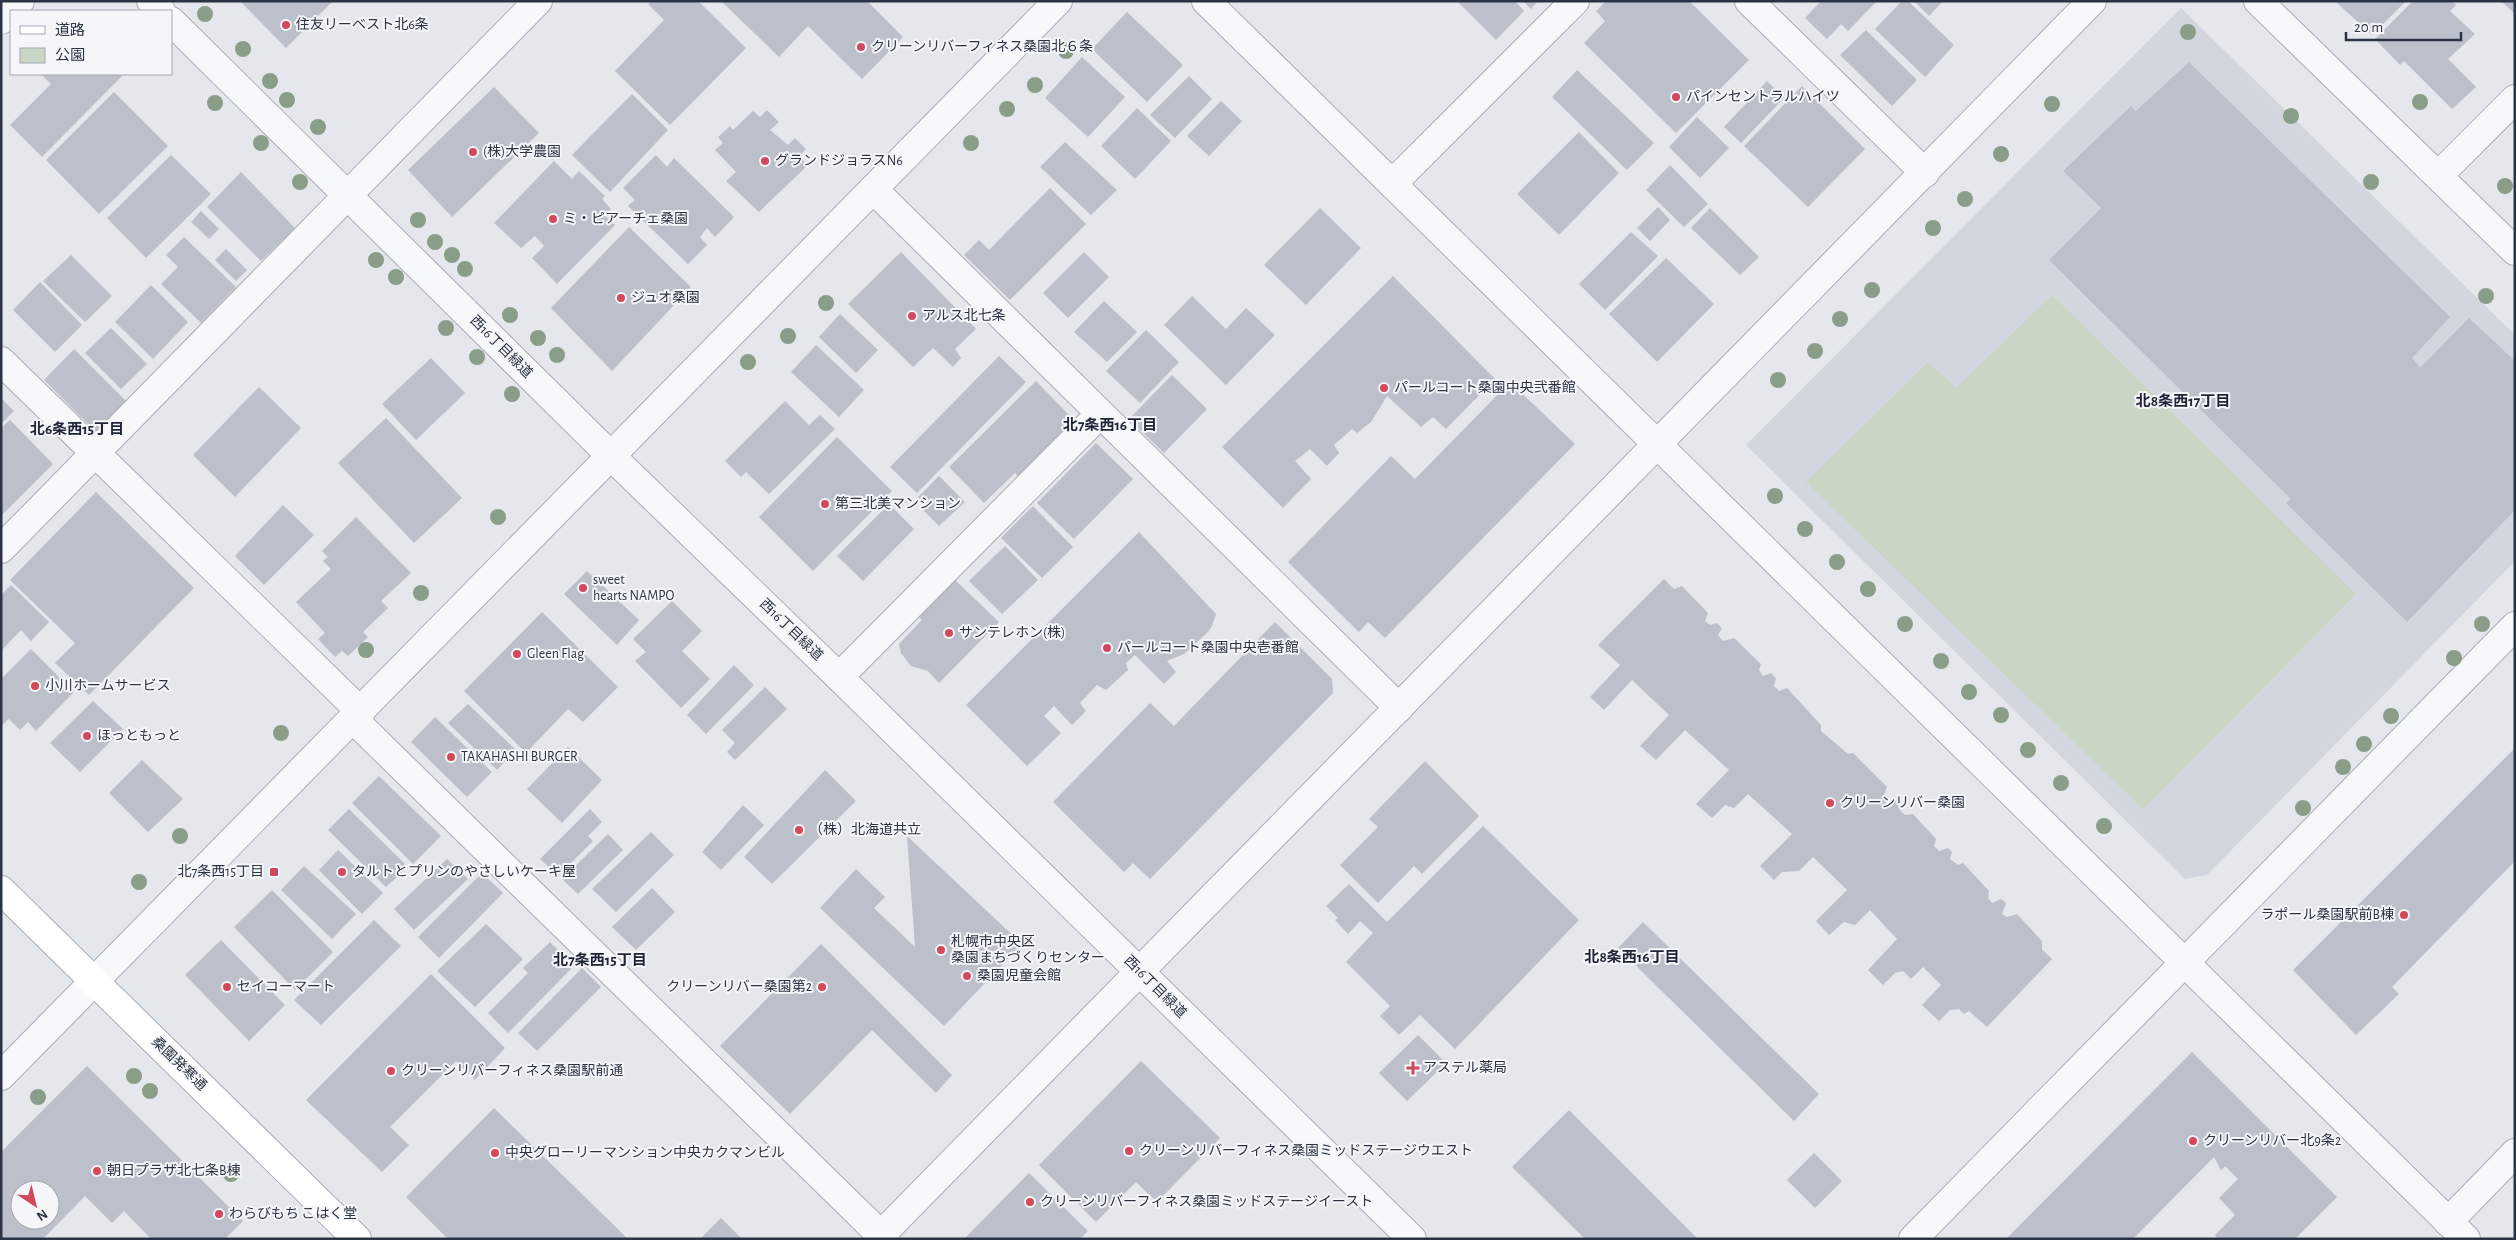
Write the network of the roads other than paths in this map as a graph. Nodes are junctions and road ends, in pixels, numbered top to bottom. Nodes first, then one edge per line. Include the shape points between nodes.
1 (20, 1) edge
2 (151, 1) edge
3 (538, 1) edge
4 (1058, 1) edge
5 (1206, 1) edge
6 (1576, 1) edge
7 (1749, 1) edge
8 (2092, 1) edge
9 (2258, 1) edge
10 (11, 10) edge
11 (160, 10) edge
12 (10, 11) edge
13 (1, 20) edge
14 (172, 22) edge
15 (2515, 99) edge
16 (1924, 173) junction
17 (2438, 176) junction
18 (1392, 184) junction
19 (872, 189) junction
20 (348, 195) junction
21 (2515, 251) edge
22 (1, 361) edge
23 (1100, 414) junction
24 (1657, 443) junction
25 (96, 453) junction
26 (610, 455) junction
27 (1, 549) edge
28 (2515, 626) edge
29 (839, 677) junction
30 (1400, 708) junction
31 (357, 715) junction
32 (1, 890) edge
33 (2185, 962) junction
34 (1139, 971) junction
35 (94, 981) junction
36 (1, 1076) edge
37 (2515, 1153) edge
38 (2457, 1230) edge
39 (881, 1237) edge
40 (357, 1239) edge
41 (1412, 1239) edge
42 (1913, 1239) edge

1 - 10 street
2 - 11 street
3 - 20 street
4 - 19 street
5 - 18 street
6 - 18 street
7 - 16 street
8 - 16 street
9 - 17 street
12 - 13 street
14 - 20 street, 西16丁目緑道
15 - 17 street
16 - 24 street
17 - 21 street
18 - 24 street
19 - 23 street
19 - 26 street
20 - 25 street
20 - 26 street, 西16丁目緑道
22 - 25 street
23 - 29 street
23 - 30 street
24 - 30 street
24 - 33 street
25 - 27 street
25 - 31 street
26 - 29 street, 西16丁目緑道
26 - 31 street
28 - 33 street
29 - 34 street, 西16丁目緑道
30 - 34 street
31 - 35 street
31 - 39 street
32 - 35 main road, 桑園発寒通
33 - 38 street
33 - 42 street
34 - 39 street
34 - 41 street, 西16丁目緑道
35 - 36 street
35 - 40 main road, 桑園発寒通
37 - 38 street

